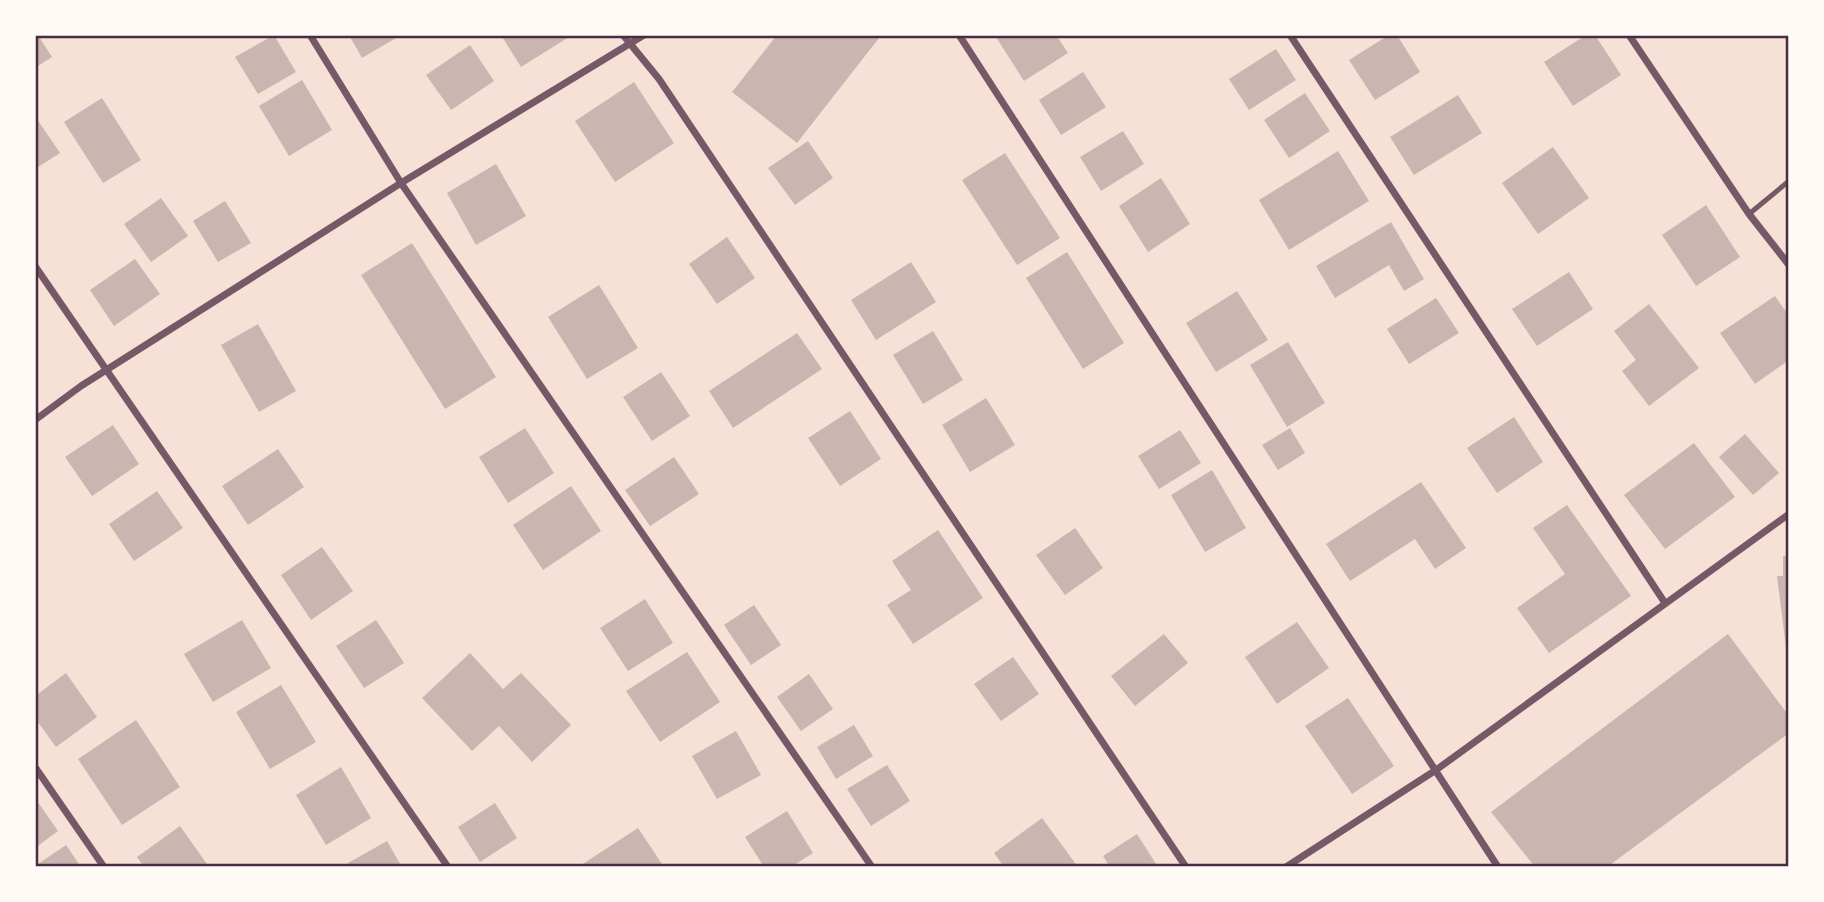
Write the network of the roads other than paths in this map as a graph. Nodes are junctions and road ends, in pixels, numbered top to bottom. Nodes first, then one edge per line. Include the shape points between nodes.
1 (310, 35) edge
2 (623, 35) edge
3 (644, 35) edge
4 (959, 35) edge
5 (1290, 35) edge
6 (1629, 35) edge
7 (629, 45) junction
8 (1789, 181) edge
9 (401, 183) junction
10 (1749, 214) junction
11 (1789, 265) edge
12 (35, 266) edge
13 (109, 370) junction
14 (35, 420) edge
15 (1789, 514) edge
16 (1665, 603) junction
17 (35, 767) edge
18 (1436, 770) junction
19 (104, 867) edge
20 (448, 867) edge
21 (872, 867) edge
22 (1186, 867) edge
23 (1286, 867) edge
24 (1497, 867) edge

1 - 9 street
2 - 7 street
3 - 7 street
4 - 18 street
5 - 16 street
6 - 10 street
7 - 9 street
7 - 22 street via 659,79
8 - 10 lane
9 - 13 street
9 - 21 street
10 - 11 street
12 - 13 street
13 - 14 street
13 - 20 street
15 - 16 street
16 - 18 street
17 - 19 street
18 - 23 street
18 - 24 street

